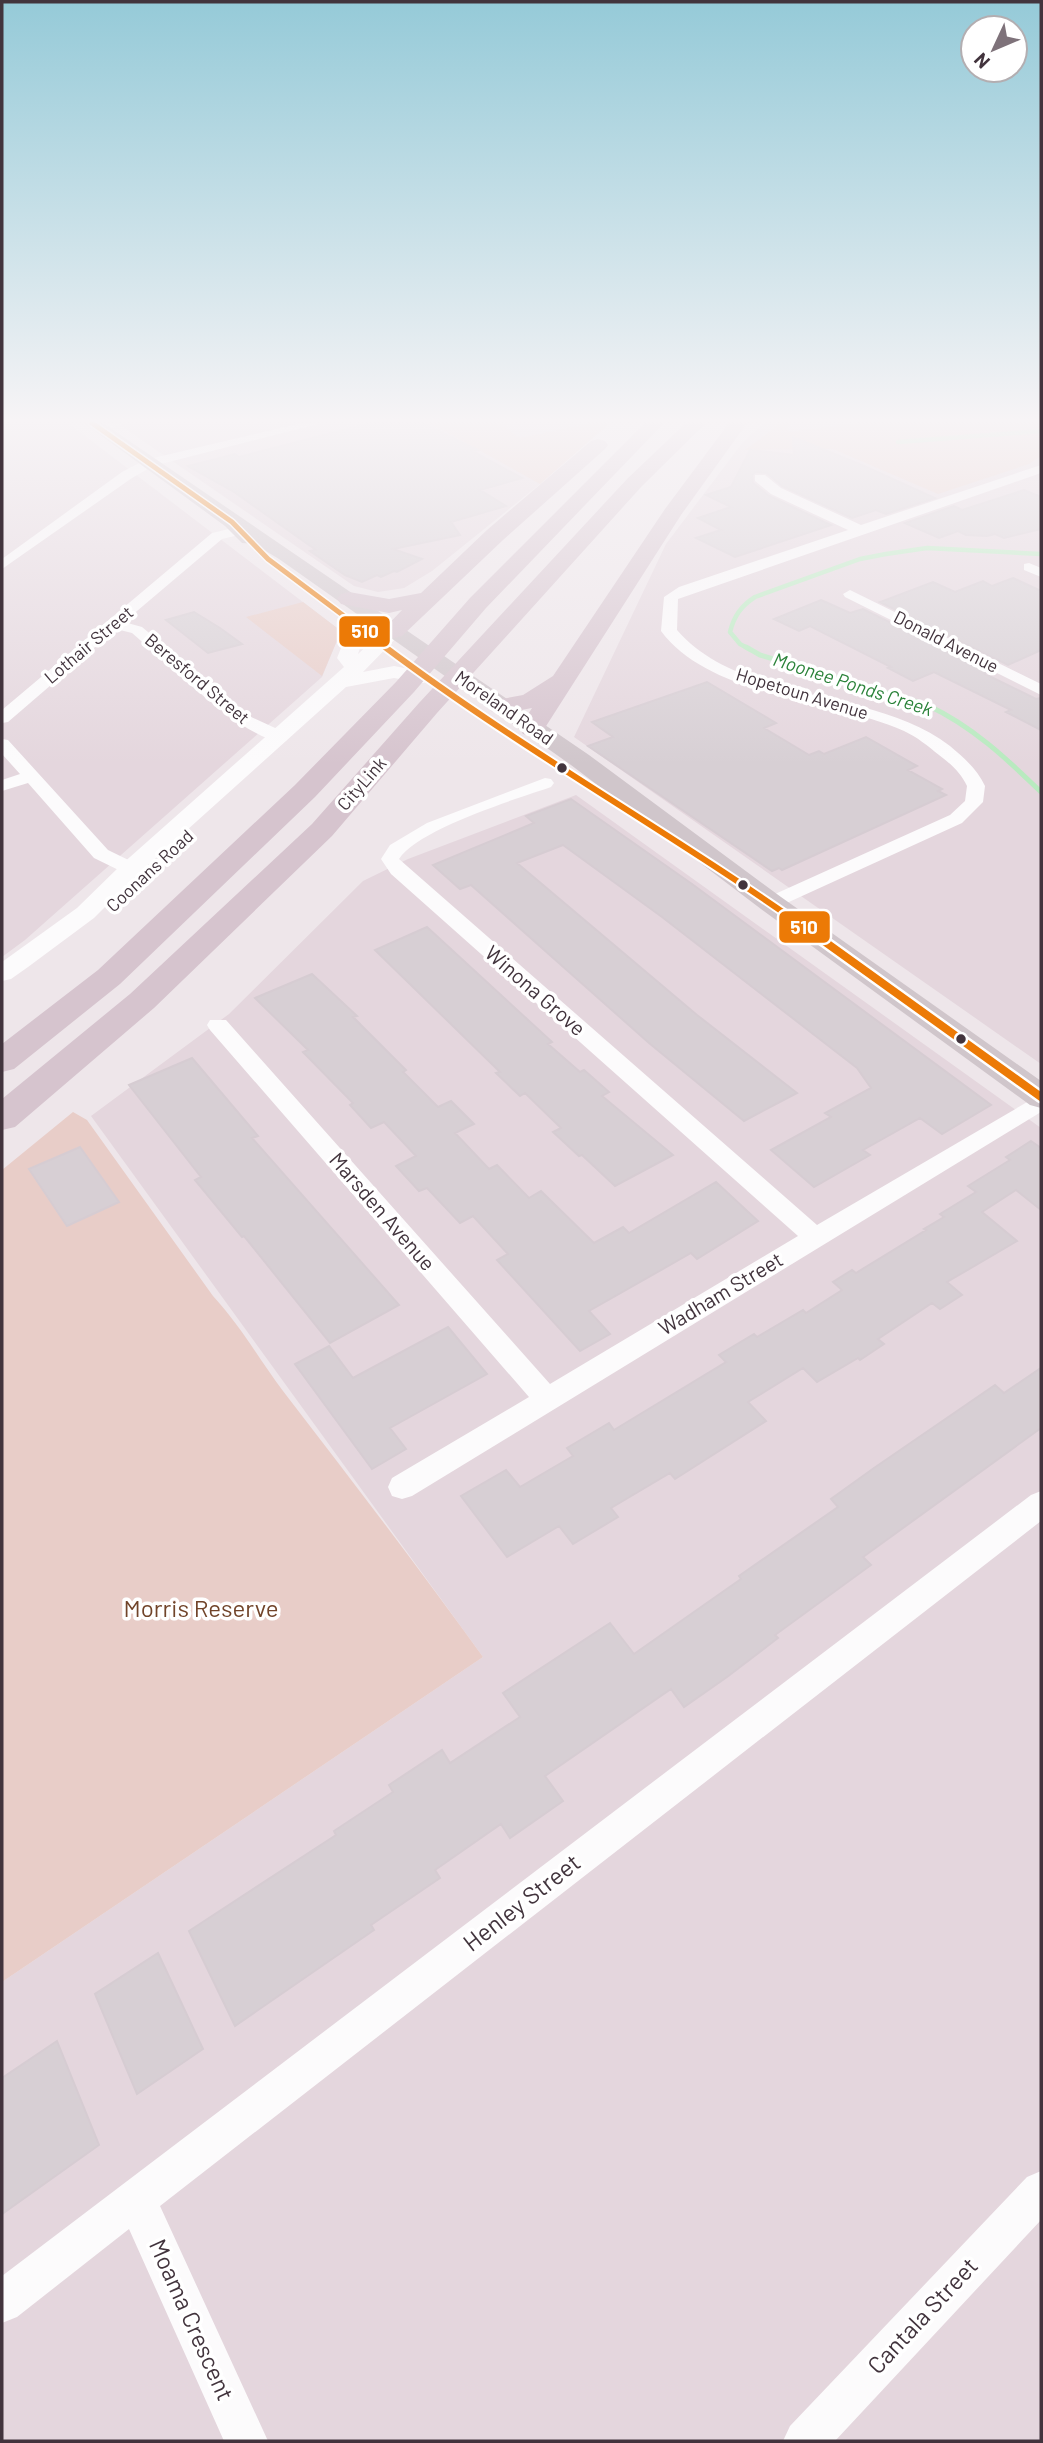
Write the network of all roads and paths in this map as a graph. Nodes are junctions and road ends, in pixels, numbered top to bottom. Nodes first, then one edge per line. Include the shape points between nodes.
1 (41, 537) edge
2 (218, 537) edge
3 (248, 537) edge
4 (254, 537) edge
5 (493, 537) edge
6 (543, 537) edge
7 (585, 537) edge
8 (656, 537) edge
9 (840, 537) edge
10 (2, 565) edge
11 (850, 594) dead end
12 (429, 598) junction
13 (349, 599) junction
14 (112, 624) junction
15 (358, 628) junction
16 (393, 642) junction
17 (356, 675) junction
18 (565, 675) junction
19 (423, 677) junction
20 (1041, 690) edge
21 (478, 703) junction
22 (2, 718) edge
23 (532, 728) junction
24 (280, 737) junction
25 (2, 744) edge
26 (31, 776) junction
27 (545, 783) dead end
28 (2, 786) edge
29 (138, 873) junction
30 (771, 903) junction
31 (2, 973) edge
32 (2, 985) edge
33 (218, 1025) dead end
34 (2, 1061) edge
35 (1041, 1097) edge
36 (1041, 1102) edge
37 (2, 1118) edge
38 (815, 1237) junction
39 (547, 1399) junction
40 (402, 1487) dead end
41 (1041, 1504) edge
42 (1041, 2191) edge
43 (136, 2199) junction
44 (2, 2302) edge
45 (246, 2441) edge
46 (804, 2441) edge

1 - 10 street
2 - 14 street, Lothair Street
3 - 15 main road, Moreland Road via 268,559
4 - 13 main road, Moreland Road
5 - 12 highway
6 - 34 highway, CityLink via 305,790 109,977
7 - 37 highway, CityLink via 322,830 142,1001
8 - 18 highway
9 - 30 street, Hopetoun Avenue via 676,593 669,603 669,631 684,646 737,676 919,732 965,767 978,792 968,811 956,818
11 - 20 street, Donald Avenue
12 - 13 highway via 389,606
12 - 16 highway
13 - 16 main road, Moreland Road
14 - 22 street, Lothair Street
14 - 24 street, Beresford Street via 142,633 243,720
15 - 16 main road, Moreland Road
15 - 17 street via 348,658
16 - 17 street, Coonans Road
16 - 19 main road, Moreland Road
16 - 21 main road, Moreland Road
17 - 19 street via 394,672
17 - 24 street, Coonans Road
18 - 21 highway via 554,689 534,700
18 - 23 highway
19 - 21 main road, Moreland Road
21 - 23 main road, Moreland Road
21 - 30 main road, Moreland Road
23 - 30 main road, Moreland Road
24 - 29 street, Coonans Road via 183,843
25 - 26 street
26 - 28 street
26 - 29 street via 101,854
27 - 38 street, Winona Grove via 423,830 395,849 390,859
29 - 31 street, Coonans Road
29 - 32 street, Coonans Road via 61,947
30 - 35 main road, Moreland Road
33 - 39 street, Marsden Avenue
36 - 38 street, Wadham Street
38 - 39 street, Wadham Street
39 - 40 street, Wadham Street
41 - 43 street, Henley Street
42 - 46 street, Cantala Street
43 - 44 street, Henley Street
43 - 45 street, Moama Crescent

